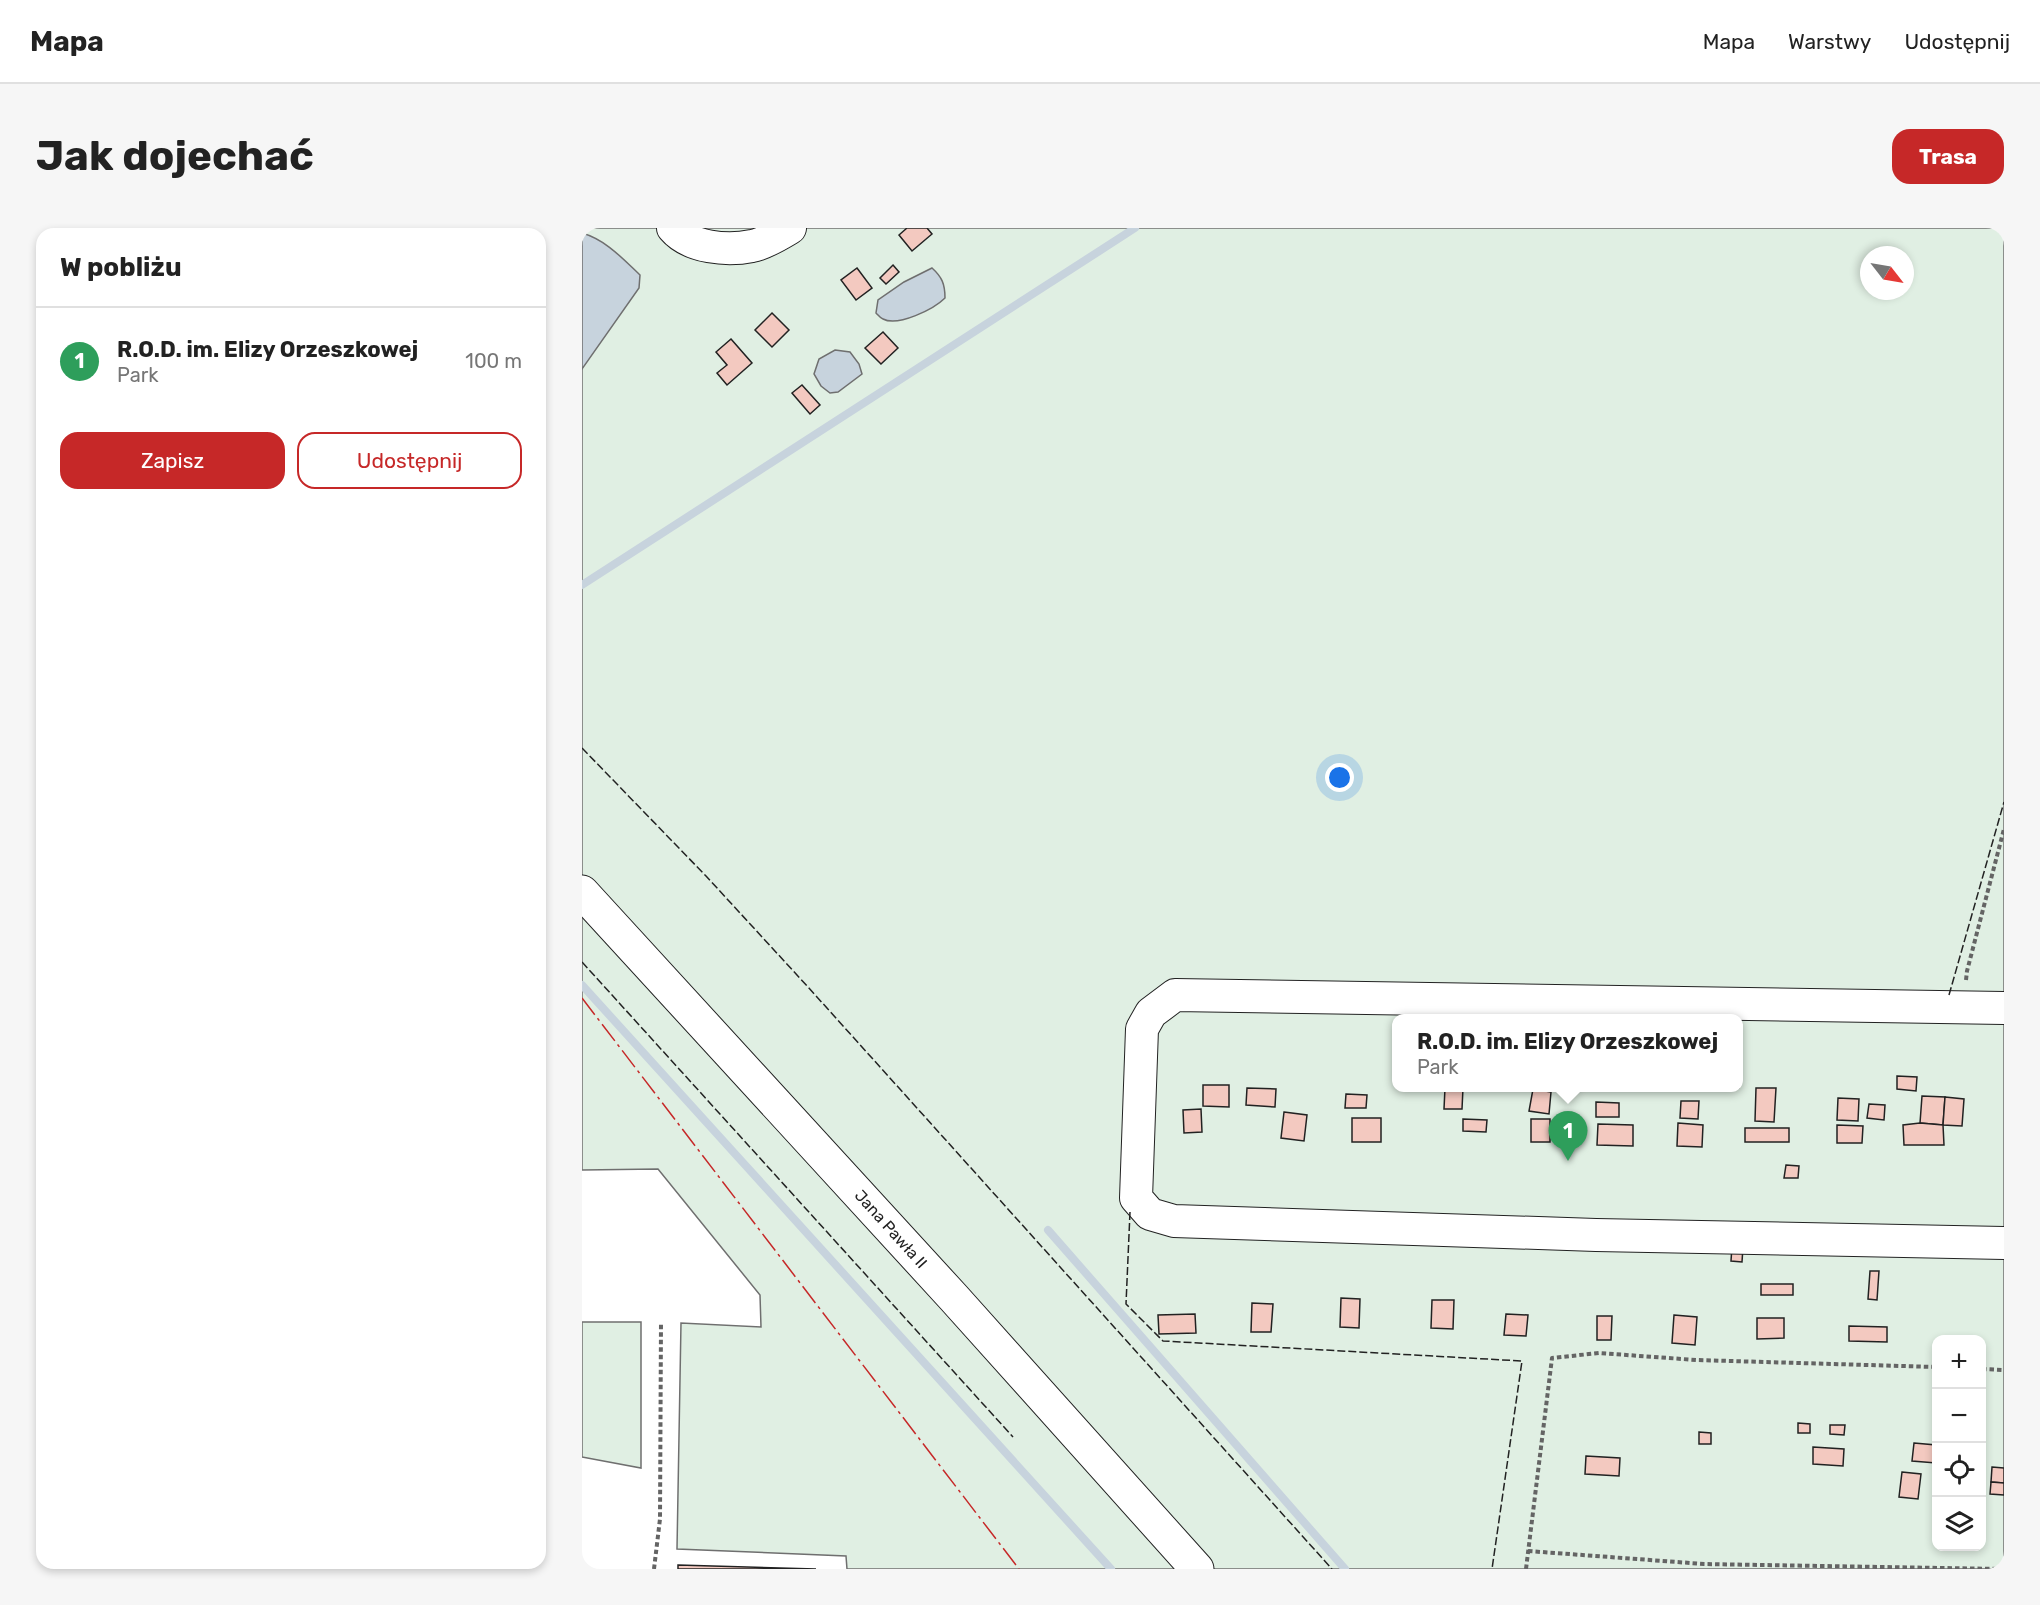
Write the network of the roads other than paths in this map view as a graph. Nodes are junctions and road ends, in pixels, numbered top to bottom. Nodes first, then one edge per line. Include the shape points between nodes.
1 (673, 228) edge
2 (790, 228) edge
3 (582, 892) edge
4 (2004, 1008) edge
5 (2004, 1243) edge
6 (1197, 1569) edge

1 - 2 lane via 679,235 708,248 753,246
3 - 6 main road, Jana Pawła II
4 - 5 lane via 1175,995 1151,1013 1142,1029 1136,1198 1150,1214 1174,1221 1584,1235

